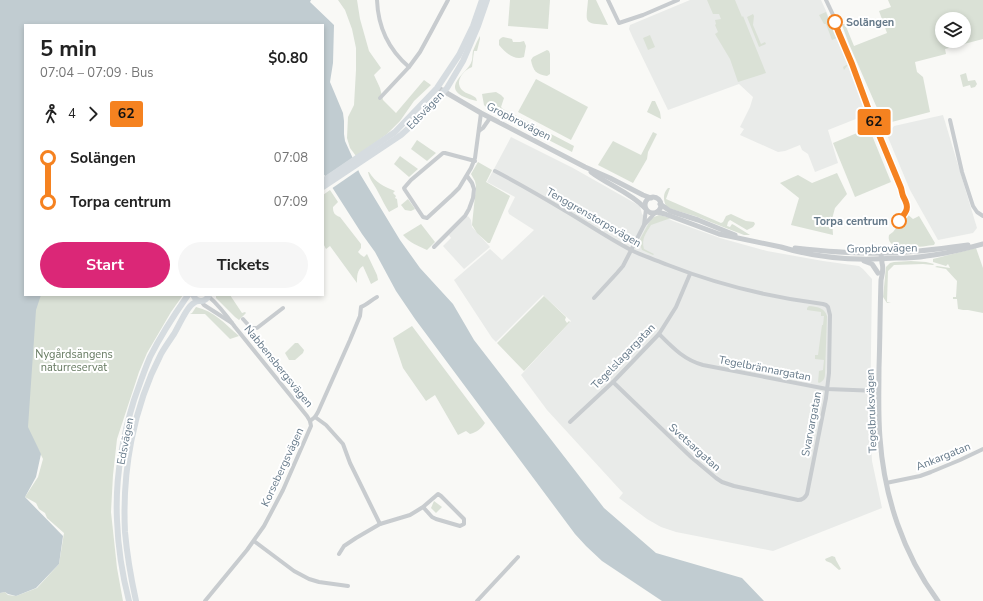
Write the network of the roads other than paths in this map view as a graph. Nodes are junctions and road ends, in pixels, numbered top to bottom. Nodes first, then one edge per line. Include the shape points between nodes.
1 (377, 0) edge
2 (448, 0) edge
3 (482, 0) edge
4 (487, 0) edge
5 (608, 0) edge
6 (662, 0) edge
7 (678, 0) edge
8 (826, 0) edge
9 (665, 5) junction
10 (835, 20) dead end
11 (409, 68) junction
12 (437, 88) junction
13 (444, 91) junction
14 (380, 98) dead end
15 (481, 113) junction
16 (490, 118) junction
17 (950, 120) dead end
18 (479, 131) junction
19 (365, 156) junction
20 (475, 161) junction
21 (585, 167) junction
22 (495, 171) dead end
23 (467, 176) junction
24 (324, 180) edge
25 (324, 186) edge
26 (651, 198) junction
27 (660, 204) junction
28 (646, 208) junction
29 (656, 212) junction
30 (983, 216) edge
31 (644, 225) junction
32 (747, 240) junction
33 (983, 243) edge
34 (434, 247) dead end
35 (781, 248) junction
36 (632, 250) junction
37 (881, 256) junction
38 (856, 259) junction
39 (878, 273) junction
40 (690, 274) junction
41 (881, 280) junction
42 (187, 296) edge
43 (194, 296) edge
44 (208, 296) edge
45 (377, 297) dead end
46 (594, 298) dead end
47 (200, 301) junction
48 (826, 305) joint
49 (283, 308) dead end
50 (244, 319) dead end
51 (233, 323) junction
52 (659, 334) junction
53 (613, 382) junction
54 (827, 389) junction
55 (879, 391) junction
56 (315, 417) junction
57 (310, 421) junction
58 (570, 422) dead end
59 (983, 449) edge
60 (886, 483) junction
61 (804, 498) joint
62 (423, 507) junction
63 (380, 524) junction
64 (254, 541) junction
65 (339, 554) dead end
66 (518, 558) dead end
67 (348, 586) dead end
68 (128, 601) edge
69 (136, 601) edge
70 (205, 601) edge
71 (477, 601) edge
72 (938, 601) edge

1 - 11 street via 388,44
2 - 11 street
3 - 12 main road, Edsvägen via 459,55
4 - 13 main road, Edsvägen via 463,61
5 - 9 street via 620,24
6 - 9 street
7 - 9 street
8 - 10 street
11 - 14 street
12 - 13 street, Gropbrovägen
12 - 19 main road, Edsvägen via 412,116
13 - 15 street, Gropbrovägen
13 - 19 main road, Edsvägen via 401,135
15 - 16 street, Gropbrovägen
15 - 18 street
16 - 18 street
16 - 21 street, Gropbrovägen
17 - 30 street via 973,206
18 - 20 street
19 - 24 main road, Edsvägen
19 - 25 main road, Edsvägen
20 - 23 street
20 - 23 street via 443,153 404,188 423,217 427,218 459,188
21 - 26 street, Gropbrovägen
21 - 28 street, Gropbrovägen via 597,177 634,197
22 - 36 street, Tenggrenstorpsvägen
23 - 34 street via 474,189 469,209
26 - 27 street via 657,199
26 - 28 street via 646,202
27 - 29 street
27 - 32 street, Gropbrovägen via 670,211
28 - 29 street via 650,212
28 - 31 street
29 - 31 street
29 - 32 street, Gropbrovägen via 719,234
31 - 36 street
32 - 35 street, Gropbrovägen
33 - 37 street, Gropbrovägen
35 - 37 street, Gropbrovägen
35 - 38 street, Gropbrovägen via 828,258
36 - 40 street, Tenggrenstorpsvägen
36 - 46 street via 623,266
37 - 38 street, Gropbrovägen
37 - 39 street
37 - 41 street, Tegelbruksvägen
38 - 39 street via 869,262
39 - 41 street, Tegelbruksvägen
40 - 48 street, Tenggrenstorpsvägen via 734,288
40 - 52 street, Tegelslagargatan via 676,307
41 - 55 street, Tegelbruksvägen
42 - 68 main road, Edsvägen via 164,330 150,358 130,414 122,447 118,476 117,520 121,565
43 - 47 main road
44 - 47 main road, Edsvägen via 206,300
44 - 51 street, Nabbensbergsvägen
45 - 56 street, Korsebergsvägen via 361,307 350,340
47 - 51 street, Nabbensbergsvägen
47 - 69 main road, Edsvägen via 194,302 188,308 162,352 146,388 130,447 126,477 125,533
48 - 54 street, Svarvargatan via 830,310
49 - 50 street via 257,328 251,328
51 - 57 street, Nabbensbergsvägen
52 - 53 street, Tegelslagargatan
52 - 54 street, Tegelbrännargatan via 685,358 695,363
53 - 58 street, Tegelslagargatan
53 - 61 street, Svetsargatan via 691,457 722,482 798,500
54 - 55 street, Tegelbrännargatan
54 - 61 street, Svarvargatan via 807,494
55 - 60 street, Tegelbruksvägen via 880,438
56 - 57 street, Korsebergsvägen
56 - 63 street, Nabbensbergsvägen via 343,444
57 - 64 street, Korsebergsvägen via 310,430 283,490
59 - 60 street, Ankargatan via 920,476
60 - 72 street, Tegelbruksvägen via 906,544
62 - 62 street via 436,519 460,526 464,524 464,519 438,494
62 - 63 street via 410,515
63 - 65 street via 344,546
64 - 67 street via 309,579
64 - 70 street, Korsebergsvägen
66 - 71 street

